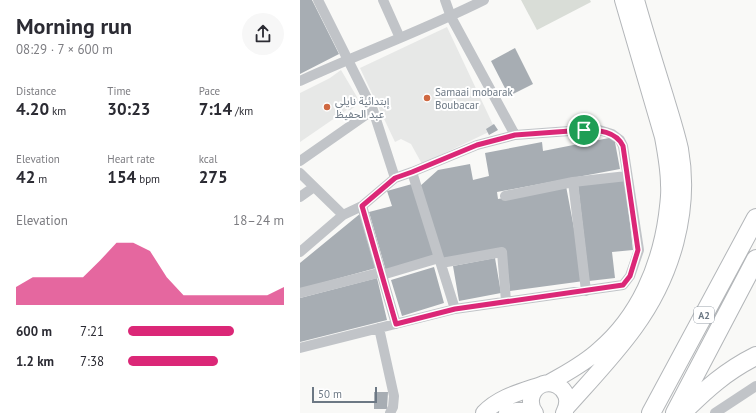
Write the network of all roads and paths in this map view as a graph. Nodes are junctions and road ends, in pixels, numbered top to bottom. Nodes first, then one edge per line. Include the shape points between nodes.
1 (318, 0) edge
2 (383, 0) edge
3 (445, 0) edge
4 (484, 0) edge
5 (623, 0) edge
6 (636, 0) edge
7 (451, 17) junction
8 (400, 38) junction
9 (348, 59) junction
10 (300, 81) edge
11 (373, 110) junction
12 (515, 135) junction
13 (300, 161) edge
14 (412, 172) junction
15 (300, 173) edge
16 (627, 176) junction
17 (395, 178) junction
18 (573, 182) junction
19 (314, 187) junction
20 (504, 196) dead end
21 (300, 197) edge
22 (362, 206) junction
23 (343, 215) junction
24 (754, 218) edge
25 (300, 252) edge
26 (756, 259) edge
27 (440, 260) junction
28 (382, 273) junction
29 (586, 291) junction
30 (300, 293) edge
31 (506, 301) junction
32 (455, 309) junction
33 (396, 324) junction
34 (379, 328) junction
35 (300, 348) edge
36 (756, 356) edge
37 (546, 384) junction
38 (756, 386) edge
39 (565, 410) edge
40 (534, 412) edge
41 (390, 413) edge
42 (484, 413) edge
43 (507, 413) edge
44 (651, 413) edge
45 (675, 413) edge
46 (682, 413) edge
47 (715, 413) edge

1 - 9 street
2 - 8 street
3 - 7 street
4 - 7 street
5 - 37 highway via 667,154 670,187 664,234 654,270 644,292 621,328 586,361
6 - 39 highway via 680,149 683,184 678,234 666,272 636,327
7 - 8 street
7 - 12 street
8 - 9 street
9 - 10 street
9 - 11 street
11 - 13 street
11 - 17 street
12 - 14 street via 477,145
12 - 16 street via 584,130 599,130 612,134 623,146
14 - 17 street
14 - 27 street
15 - 19 street
16 - 18 street
16 - 29 street via 638,250 633,268 623,285
17 - 22 street
18 - 20 street
18 - 29 street
19 - 21 street
19 - 23 street
22 - 23 street
22 - 28 street
23 - 25 street
24 - 44 highway, A2
26 - 45 highway, A2
27 - 28 street
27 - 31 street via 502,252
27 - 32 street
28 - 30 street
28 - 33 street
29 - 31 street
31 - 32 street
32 - 33 street
33 - 34 street
34 - 35 street
34 - 41 street via 394,396
36 - 46 highway via 720,377
37 - 39 highway via 554,384 564,391 567,402
37 - 40 highway via 533,393 531,398
37 - 42 highway via 512,395
38 - 47 street
40 - 43 highway

